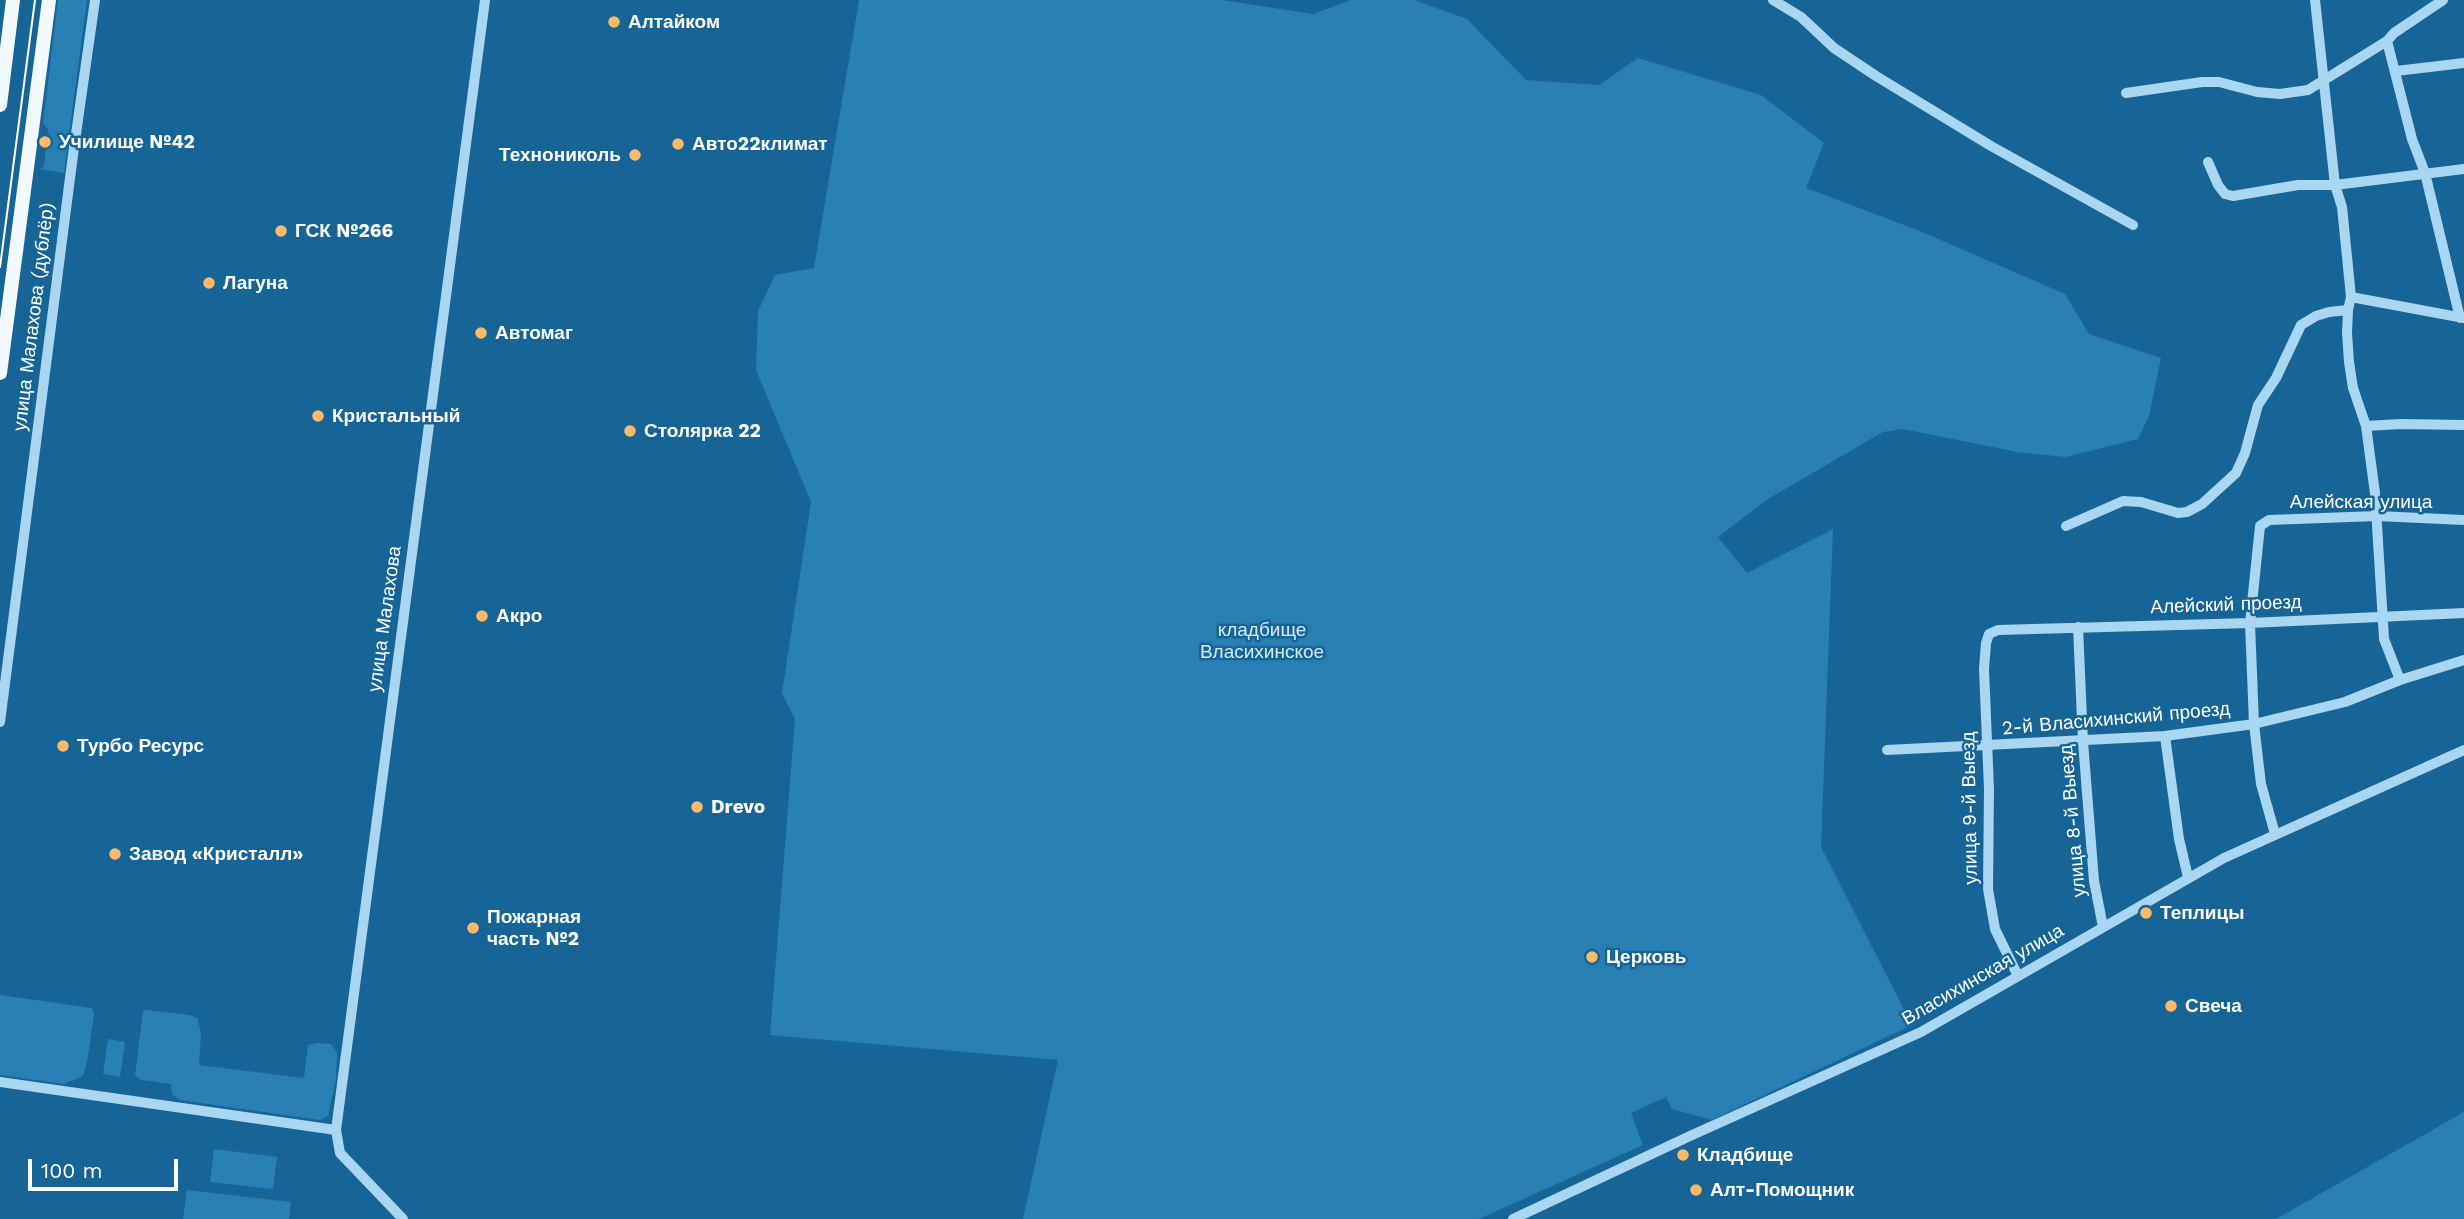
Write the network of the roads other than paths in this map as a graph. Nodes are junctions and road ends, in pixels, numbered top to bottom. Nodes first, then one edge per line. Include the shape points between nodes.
1 (13, 0) edge
2 (49, 0) edge
3 (95, 0) edge
4 (485, 0) edge
5 (1773, 0) edge
6 (2315, 0) edge
7 (2442, 0) edge
8 (2387, 41) junction
9 (2464, 62) edge
10 (2396, 71) junction
11 (2323, 79) junction
12 (2126, 93) dead end
13 (0, 104) edge
14 (2208, 162) dead end
15 (2464, 169) edge
16 (2425, 173) junction
17 (2335, 185) junction
18 (2133, 225) dead end
19 (2351, 297) junction
20 (2348, 310) junction
21 (2462, 318) edge
22 (0, 373) edge
23 (2464, 425) edge
24 (2366, 426) junction
25 (2377, 516) junction
26 (2464, 520) edge
27 (2066, 526) dead end
28 (2464, 613) edge
29 (2383, 615) junction
30 (2250, 623) junction
31 (2078, 627) junction
32 (1989, 634) joint
33 (2464, 660) edge
34 (2400, 681) junction
35 (0, 722) edge
36 (2254, 724) junction
37 (2165, 736) junction
38 (2083, 741) junction
39 (1987, 747) junction
40 (1887, 750) dead end
41 (2464, 750) edge
42 (2276, 834) junction
43 (2188, 877) junction
44 (2103, 927) junction
45 (2018, 976) junction
46 (0, 1082) edge
47 (336, 1130) junction
48 (403, 1219) edge
49 (1513, 1219) edge

1 - 13 main road
2 - 22 main road
3 - 35 street, улица Малахова (дублёр)
4 - 47 street, улица Малахова
5 - 18 street via 1866,69
6 - 11 street
7 - 8 street
8 - 10 street
8 - 11 street
9 - 10 street
10 - 16 street
11 - 12 street via 2308,90 2280,94 2219,82
11 - 17 street
14 - 17 street via 2218,185 2233,196 2298,185
15 - 16 street
16 - 17 street
16 - 21 street
17 - 19 street via 2342,207
19 - 20 street
19 - 21 street
20 - 24 street via 2353,388
20 - 27 street via 2316,316 2301,325 2277,378 2258,405 2236,473 2202,504 2178,513 2123,501
23 - 24 street
24 - 25 street
25 - 26 street, Алейская улица
25 - 29 street
25 - 30 street, Алейская улица via 2269,520 2260,526
28 - 29 street, Алейский проезд
29 - 30 street, Алейский проезд
29 - 34 street via 2384,639
30 - 31 street, Алейский проезд
30 - 36 street
31 - 32 street, Алейский проезд
31 - 38 street, улица 8-й Выезд
32 - 39 street, улица 9-й Выезд via 1984,669
33 - 34 street, 2-й Власихинский проезд
34 - 36 street, 2-й Власихинский проезд via 2345,702
36 - 37 street, 2-й Власихинский проезд
36 - 42 street via 2261,784
37 - 38 street, 2-й Власихинский проезд
37 - 43 street
38 - 39 street, 2-й Власихинский проезд
38 - 44 street, улица 8-й Выезд via 2094,881
39 - 40 street, 2-й Власихинский проезд
39 - 45 street, улица 9-й Выезд via 1988,888 1995,929
41 - 42 street, Власихинская улица
42 - 43 street, Власихинская улица
43 - 44 street, Власихинская улица
44 - 45 street, Власихинская улица
45 - 49 street, Власихинская улица via 1887,1049
46 - 47 street
47 - 48 street, улица Малахова via 340,1153

